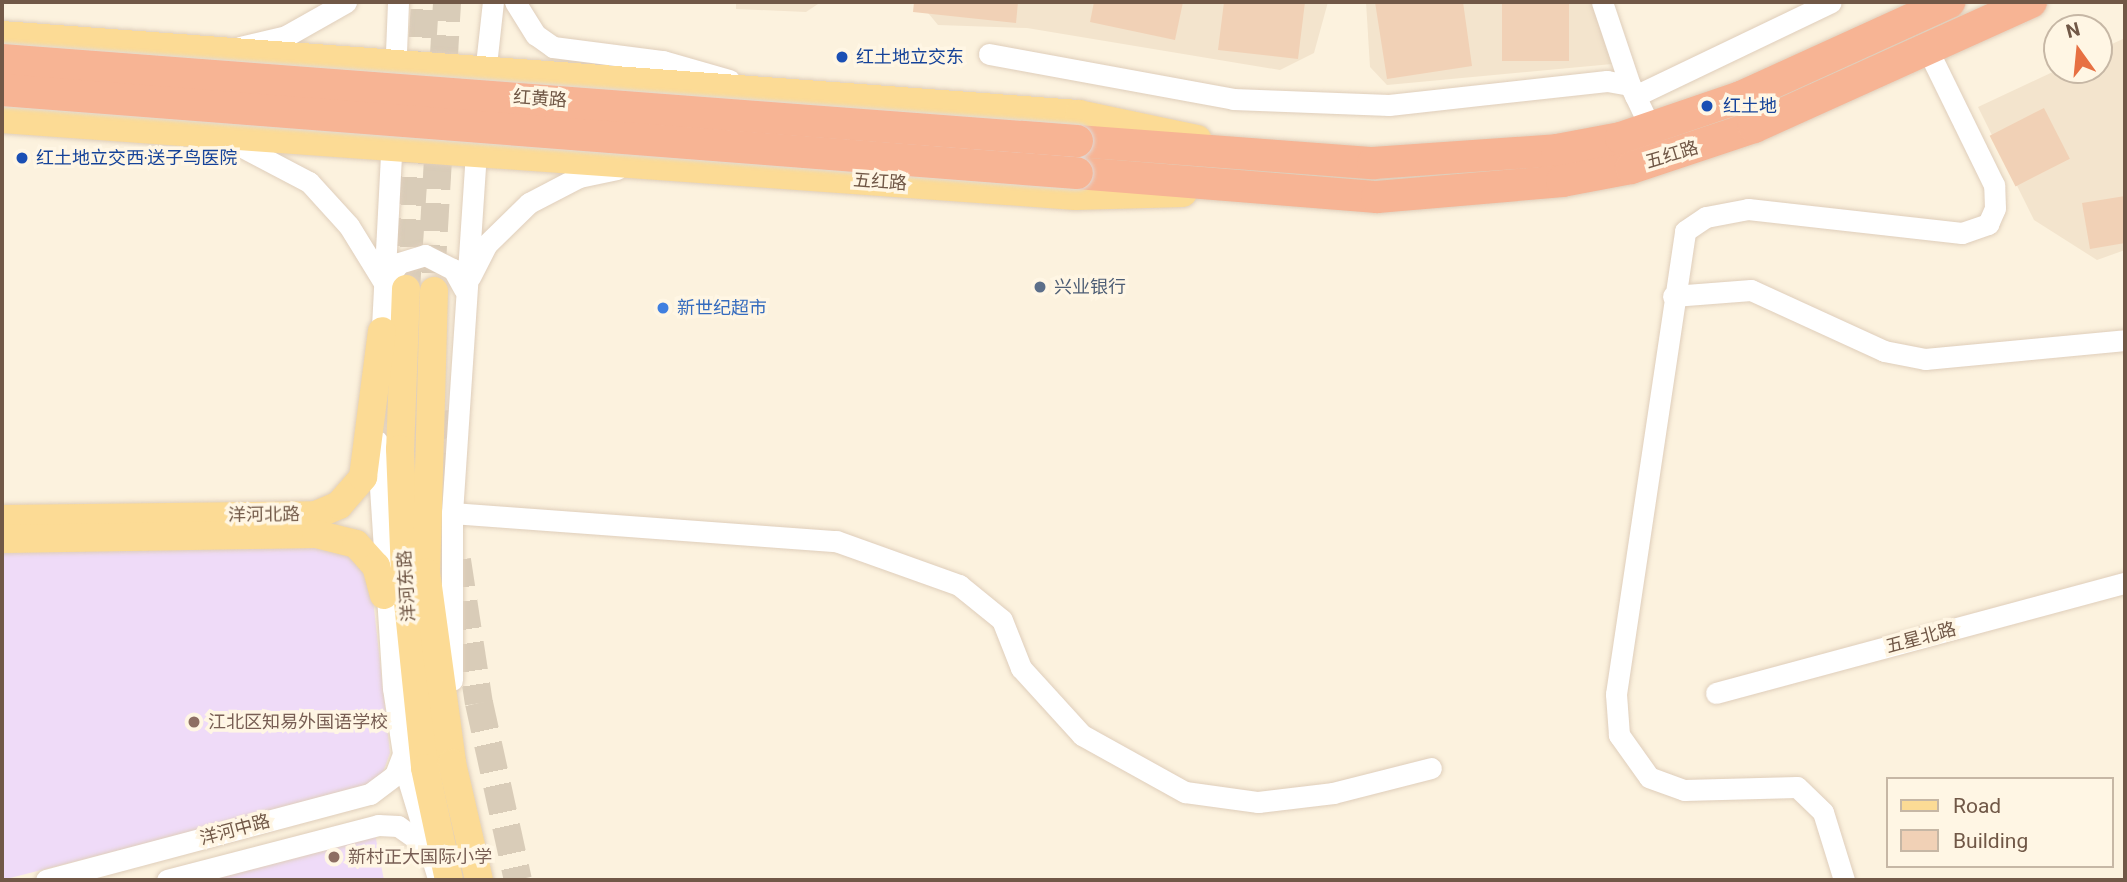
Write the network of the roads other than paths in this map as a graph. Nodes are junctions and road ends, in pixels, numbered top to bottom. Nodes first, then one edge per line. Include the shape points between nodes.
1 (346, 2) edge
2 (398, 2) edge
3 (493, 2) edge
4 (515, 2) edge
5 (1602, 2) edge
6 (1831, 2) edge
7 (1949, 2) edge
8 (2031, 2) edge
9 (2, 35) edge
10 (1928, 50) junction
11 (217, 52) junction
12 (989, 54) dead end
13 (2, 60) edge
14 (395, 62) junction
15 (486, 68) junction
16 (637, 79) junction
17 (762, 89) junction
18 (2, 90) edge
19 (1633, 91) junction
20 (2, 119) edge
21 (1651, 129) junction
22 (223, 138) junction
23 (1077, 141) joint
24 (391, 149) junction
25 (475, 154) junction
26 (1286, 158) junction
27 (631, 165) junction
28 (1077, 173) joint
29 (1286, 191) junction
30 (395, 286) junction
31 (464, 289) junction
32 (434, 291) tunnel mouth
33 (1673, 296) junction
34 (382, 331) junction
35 (2125, 340) edge
36 (452, 513) junction
37 (2, 519) edge
38 (2, 538) edge
39 (2125, 583) edge
40 (384, 596) junction
41 (1716, 694) dead end
42 (403, 754) junction
43 (452, 763) junction
44 (1431, 768) dead end
45 (427, 847) junction
46 (46, 880) edge
47 (167, 880) edge
48 (439, 880) edge
49 (449, 880) edge
50 (479, 880) edge
51 (1844, 880) edge

1 - 11 street via 286,36
2 - 14 street
3 - 15 street
4 - 17 street via 536,35 553,47 663,61
5 - 19 street
6 - 19 street
7 - 21 highway, 五红路 via 1752,92
8 - 10 highway, 五红路
9 - 11 main road
10 - 29 highway, 五红路 via 1754,127 1631,168 1441,196
10 - 33 street via 1994,185 1995,208 1988,224 1962,233 1748,209 1720,213 1685,231
11 - 14 main road, 五红路
11 - 22 main road via 249,63 263,76 267,96 251,126
12 - 19 street via 1233,99 1389,105 1607,81
13 - 23 highway, 红黄路, bridge
14 - 15 main road, 五红路
14 - 24 street
15 - 16 main road, 五红路
15 - 25 street
16 - 17 main road, 五红路
16 - 27 main road via 621,92 611,121 618,152
17 - 26 main road, 五红路 via 1079,114
18 - 28 highway, 红黄路, bridge
19 - 21 street
20 - 22 main road, 五红路
21 - 26 highway, 五红路 via 1475,160
22 - 24 main road, 五红路
22 - 30 street via 316,189
23 - 26 highway, 五红路
24 - 25 main road, 五红路
24 - 30 street
25 - 27 main road, 五红路
25 - 31 street
27 - 29 main road, 五红路 via 1076,196
27 - 31 street via 579,177 529,203 486,245
28 - 29 highway, 五红路
30 - 31 street via 399,263 425,255 453,269
30 - 34 street
30 - 49 main road, 洋河东路 via 405,573 425,768
31 - 36 street
32 - 43 main road, 洋河东路 via 426,572
33 - 35 street via 1751,290 1884,351 1925,359
33 - 51 street via 1616,694 1619,735 1637,766 1665,785 1797,787 1824,812
34 - 37 main road, 洋河北路 via 363,477 339,505 316,515
34 - 40 street via 377,447
36 - 43 street
36 - 44 street via 836,541 959,585 1002,620 1021,668 1082,735 1185,792 1258,802 1333,793
38 - 40 main road, 洋河北路 via 338,538 366,554
39 - 41 street, 五星北路
40 - 42 street
42 - 45 street
42 - 46 street, 洋河中路 via 396,775 370,794
43 - 50 main road, 洋河东路
45 - 47 street, 洋河中路 via 398,826 378,825
45 - 48 street

